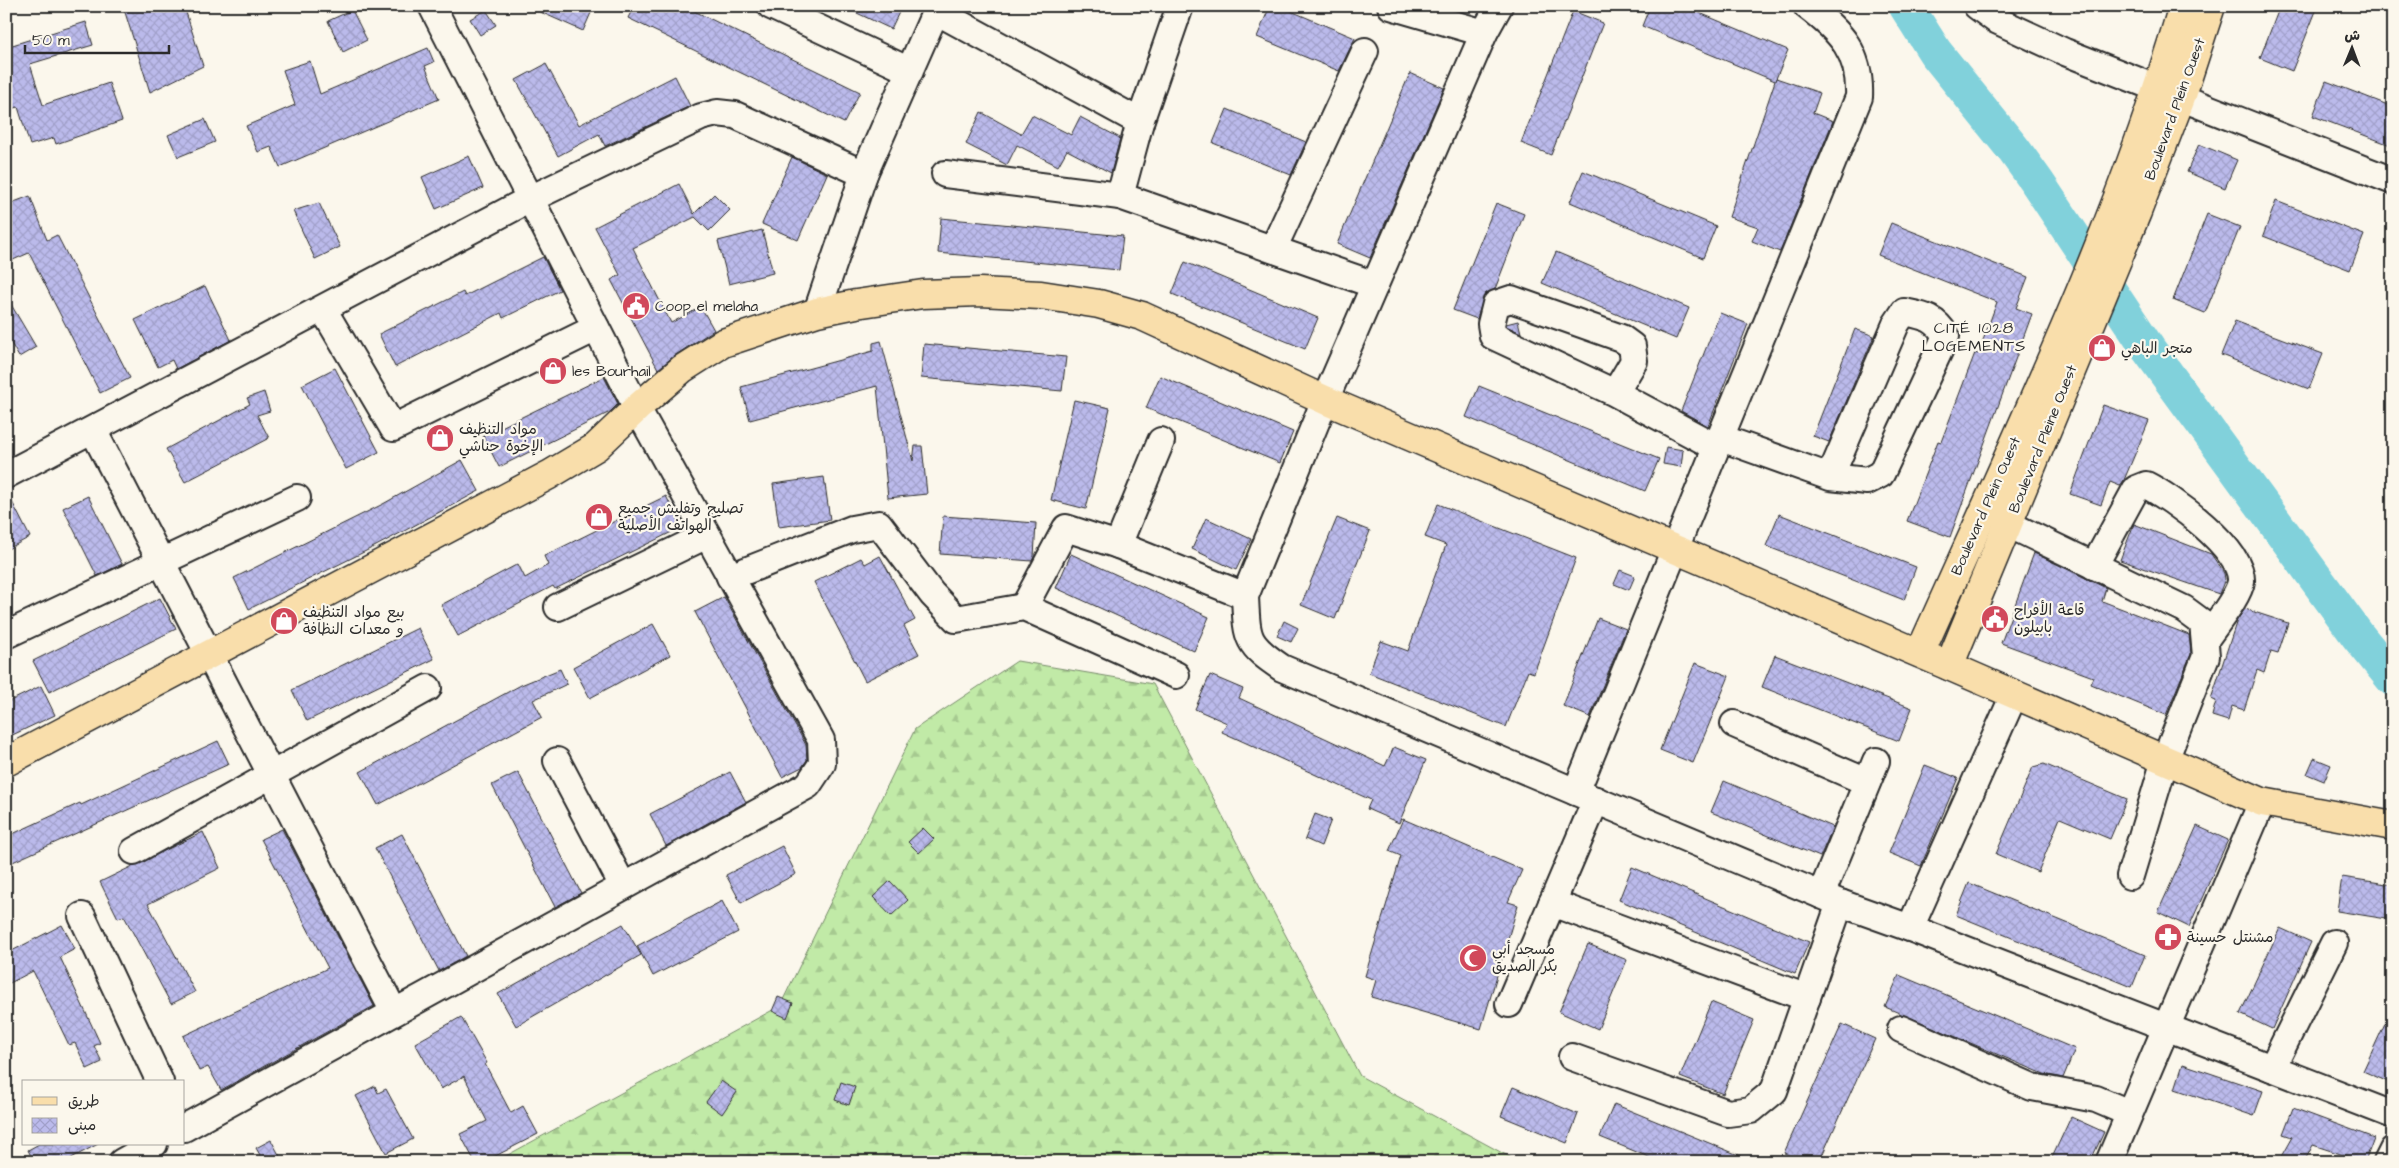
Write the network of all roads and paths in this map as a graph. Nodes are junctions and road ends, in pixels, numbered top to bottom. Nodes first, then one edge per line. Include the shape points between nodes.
1 (432, 6) edge
2 (770, 6) edge
3 (1180, 6) edge
4 (1499, 6) edge
5 (1807, 6) edge
6 (1977, 6) edge
7 (2182, 6) edge
8 (2211, 6) edge
9 (1394, 7) edge
10 (937, 8) edge
11 (1484, 33) junction
12 (1365, 52) dead end
13 (910, 71) junction
14 (2170, 93) junction
15 (1140, 122) junction
16 (864, 174) junction
17 (945, 174) dead end
18 (2393, 181) edge
19 (1120, 196) junction
20 (530, 199) junction
21 (2127, 205) joint
22 (1273, 249) junction
23 (1375, 285) junction
24 (323, 309) junction
25 (817, 312) junction
26 (596, 328) junction
27 (2062, 363) junction
28 (1615, 393) junction
29 (1325, 400) junction
30 (637, 408) junction
31 (93, 430) junction
32 (1161, 440) dead end
33 (1718, 443) junction
34 (6, 475) edge
35 (1830, 477) junction
36 (297, 498) dead end
37 (2008, 524) junction
38 (707, 535) junction
39 (1118, 545) junction
40 (1675, 550) junction
41 (161, 562) junction
42 (2094, 566) junction
43 (730, 577) junction
44 (1245, 596) junction
45 (558, 607) dead end
46 (1024, 607) junction
47 (6, 635) edge
48 (2205, 640) junction
49 (209, 654) junction
50 (1920, 654) junction
51 (1949, 666) junction
52 (1176, 675) dead end
53 (428, 688) dead end
54 (2014, 695) junction
55 (1734, 724) dead end
56 (2165, 760) junction
57 (557, 761) dead end
58 (6, 762) edge
59 (271, 775) junction
60 (1586, 796) junction
61 (2262, 802) junction
62 (2393, 826) edge
63 (134, 851) dead end
64 (2130, 876) dead end
65 (623, 886) junction
66 (1830, 899) junction
67 (1552, 904) junction
68 (82, 916) dead end
69 (1910, 928) junction
70 (2334, 943) dead end
71 (1807, 998) junction
72 (1509, 1004) dead end
73 (394, 1012) junction
74 (2165, 1026) junction
75 (1901, 1030) dead end
76 (1572, 1057) dead end
77 (2272, 1068) junction
78 (159, 1080) edge
79 (2129, 1112) junction
80 (2393, 1115) edge
81 (185, 1127) edge
82 (2393, 1150) edge
83 (2109, 1162) edge
84 (2388, 1162) edge

1 - 20 street
2 - 13 street
3 - 15 street
4 - 11 street
5 - 33 street via 1830,24 1852,53 1860,76 1859,97
6 - 14 street via 1996,20 2064,52
7 - 14 main road, Boulevard Plein Ouest
8 - 14 main road, Boulevard Plein Ouest
9 - 11 street
10 - 13 street
10 - 15 street
11 - 23 street
12 - 22 street
13 - 16 street
14 - 18 street
14 - 21 main road, Boulevard Plein Ouest
15 - 19 street
16 - 20 street via 752,121 717,113 676,129
16 - 25 street
17 - 19 street
19 - 22 street
20 - 24 street
20 - 26 street
21 - 27 main road, Boulevard Pleine Ouest
22 - 23 street
23 - 29 street
24 - 26 street via 392,428
24 - 31 street
25 - 29 main road via 923,294 980,292 1041,295 1099,304 1142,316
25 - 30 main road via 724,343 682,369
26 - 30 street
27 - 37 main road, Boulevard Pleine Ouest
27 - 50 main road, Boulevard Plein Ouest
28 - 28 street via 1493,336 1491,324 1496,304 1511,299 1621,338 1632,346 1634,361
28 - 33 street
29 - 40 main road
29 - 44 street
30 - 38 street
30 - 49 main road via 596,447 549,475
31 - 34 street
31 - 41 street
32 - 39 street
33 - 35 street
33 - 40 street
35 - 35 street via 1867,481 1882,474 1946,336 1939,324 1924,316 1904,312
36 - 41 street
37 - 42 street
37 - 51 main road, Boulevard Pleine Ouest
38 - 43 street
38 - 45 street
39 - 44 street
39 - 46 street via 1066,528
40 - 50 main road
40 - 60 street
41 - 47 street
41 - 49 street
42 - 48 street via 2184,609 2203,623
42 - 48 street via 2136,490 2146,485 2156,490 2206,526 2238,565 2241,581 2236,594
43 - 46 street via 852,529 879,524 932,594 956,619
43 - 65 street via 821,740 822,764 808,785
44 - 60 street via 1246,630 1258,652 1282,668
46 - 52 street
48 - 56 street via 2206,656
49 - 58 main road
49 - 59 street
50 - 51 main road
51 - 54 main road
53 - 59 street
54 - 56 main road
54 - 69 street
55 - 66 street via 1871,772
56 - 61 main road
56 - 64 street
57 - 65 street
59 - 63 street
59 - 73 street
60 - 66 street
60 - 67 street
61 - 62 main road
61 - 74 street
65 - 73 street
66 - 69 street
66 - 71 street
67 - 71 street
67 - 72 street
68 - 78 street
69 - 74 street
70 - 77 street
71 - 76 street via 1774,1091 1752,1110 1728,1113
73 - 81 street
74 - 77 street
74 - 79 street
75 - 79 street via 2032,1087 2096,1099
77 - 80 street
79 - 83 street
82 - 84 street

